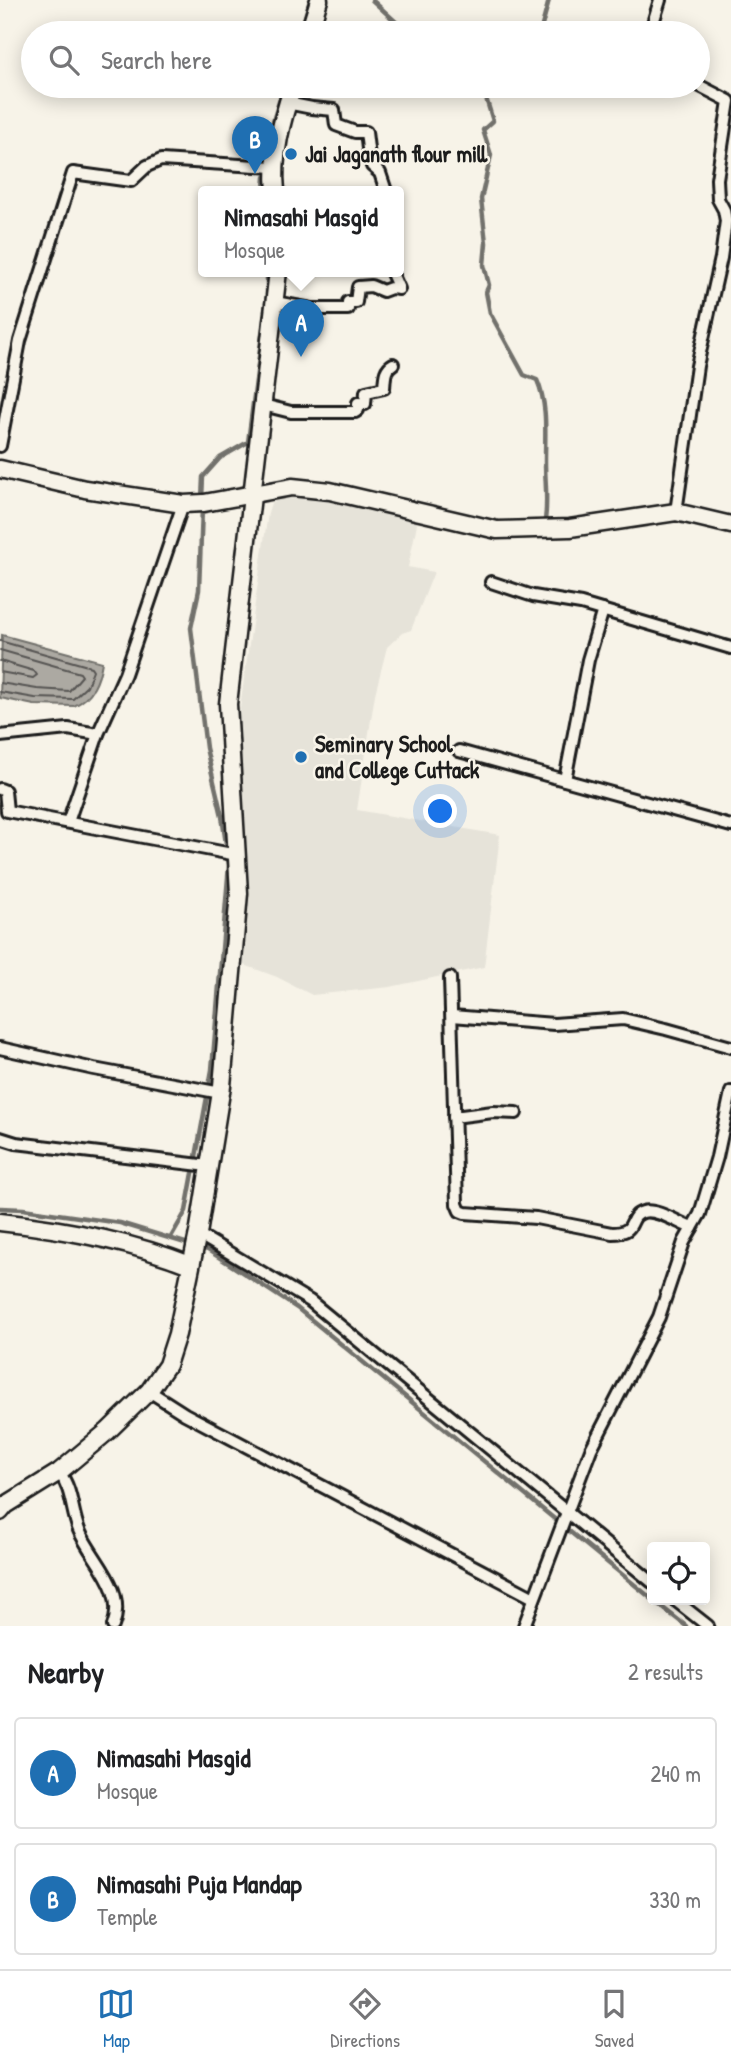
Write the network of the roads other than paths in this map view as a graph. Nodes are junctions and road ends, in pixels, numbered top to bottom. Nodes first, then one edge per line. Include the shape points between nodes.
1 (319, 0) edge
2 (660, 0) edge
3 (313, 21) edge
4 (654, 21) edge
5 (710, 91) edge
6 (289, 98) edge
7 (730, 100) edge
8 (287, 103) junction
9 (273, 167) junction
10 (275, 186) edge
11 (384, 186) edge
12 (277, 277) edge
13 (394, 277) edge
14 (275, 302) junction
15 (393, 364) dead end
16 (263, 405) junction
17 (0, 446) edge
18 (0, 469) edge
19 (253, 493) junction
20 (194, 503) junction
21 (676, 512) junction
22 (731, 525) edge
23 (491, 582) dead end
24 (603, 610) junction
25 (731, 649) edge
26 (98, 734) junction
27 (0, 736) edge
28 (459, 751) dead end
29 (565, 780) junction
30 (0, 789) edge
31 (68, 822) junction
32 (731, 826) edge
33 (237, 855) junction
34 (450, 978) dead end
35 (452, 1016) junction
36 (0, 1048) edge
37 (731, 1048) edge
38 (731, 1092) edge
39 (221, 1093) junction
40 (516, 1113) dead end
41 (454, 1117) junction
42 (0, 1138) edge
43 (209, 1166) junction
44 (0, 1222) edge
45 (692, 1228) junction
46 (197, 1236) junction
47 (190, 1264) junction
48 (149, 1391) junction
49 (60, 1472) junction
50 (2, 1506) edge
51 (566, 1514) junction
52 (647, 1578) edge
53 (534, 1598) junction
54 (681, 1605) edge
55 (113, 1626) edge
56 (524, 1626) edge
57 (708, 1626) edge

1 - 3 street
2 - 4 street
5 - 7 street
6 - 8 street
7 - 21 street via 717,179 726,221 697,366
8 - 9 street
8 - 11 street via 334,110 336,125 366,132 372,166
9 - 10 street
9 - 17 street via 161,160 131,181 73,173 20,341
12 - 14 street
13 - 14 street via 399,289 358,287 356,302 348,302 348,309
14 - 16 street
15 - 16 street via 385,374 384,387 366,393 365,404 358,403 355,412 291,412
16 - 19 street
18 - 20 street via 85,489
19 - 20 street
19 - 21 street via 292,487 330,491 497,530 570,528
19 - 33 street via 228,704
20 - 26 street
21 - 22 street
23 - 24 street
24 - 25 street
24 - 29 street via 588,660
26 - 27 street via 68,729
26 - 31 street
28 - 29 street
29 - 32 street
30 - 31 street via 5,791 7,811
31 - 33 street
33 - 39 street via 239,892
34 - 35 street
35 - 37 street via 554,1024 623,1020
35 - 41 street
36 - 39 street
38 - 45 street via 709,1185
39 - 43 street
40 - 41 street
41 - 45 street via 460,1211 536,1218 612,1233 624,1233 637,1216 654,1212
42 - 43 street
43 - 46 street
44 - 47 street via 71,1231
45 - 51 street via 659,1317 591,1449
46 - 47 street
46 - 51 street via 310,1301
47 - 48 street via 167,1365
48 - 49 street
48 - 53 street via 185,1415
49 - 50 street
49 - 55 street via 68,1484 79,1530 107,1573 116,1598
51 - 52 street
51 - 53 street
53 - 56 street
54 - 57 street

